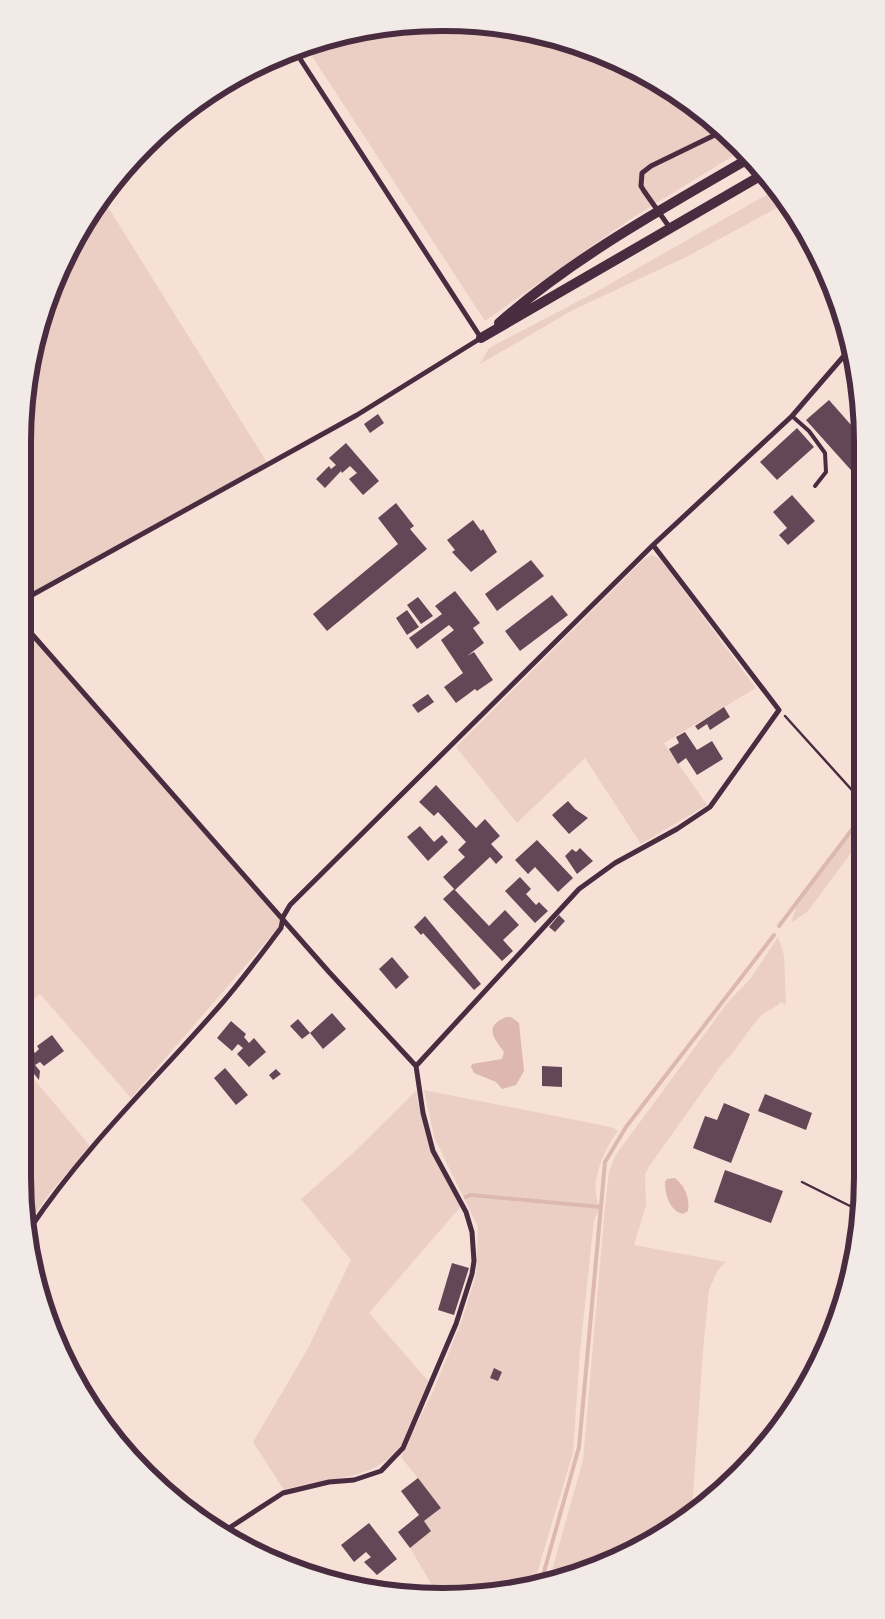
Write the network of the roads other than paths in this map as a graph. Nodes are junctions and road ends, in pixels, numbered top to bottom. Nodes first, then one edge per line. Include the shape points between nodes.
1 (300, 57) edge
2 (716, 135) edge
3 (743, 162) edge
4 (757, 178) edge
5 (659, 211) junction
6 (670, 228) junction
7 (481, 338) junction
8 (844, 355) edge
9 (792, 416) junction
10 (815, 486) dead end
11 (653, 545) junction
12 (31, 596) edge
13 (31, 633) edge
14 (283, 917) junction
15 (416, 1066) junction
16 (34, 1222) edge
17 (229, 1528) edge

1 - 7 street
2 - 5 street via 642,173 641,186
3 - 5 main road
4 - 6 main road
5 - 6 street
5 - 7 main road via 531,295
6 - 7 main road
7 - 12 street via 357,415
8 - 9 street
9 - 10 lane via 809,431 825,453 826,472
9 - 11 street
11 - 14 street via 290,905
11 - 15 street via 779,710 710,807 677,830 615,863 579,889
13 - 14 street
14 - 15 street
14 - 16 street via 281,928 224,1001 88,1152
15 - 17 street via 433,1151 466,1212 472,1232 472,1274 456,1324 403,1448 381,1471 354,1480 329,1482 283,1493

